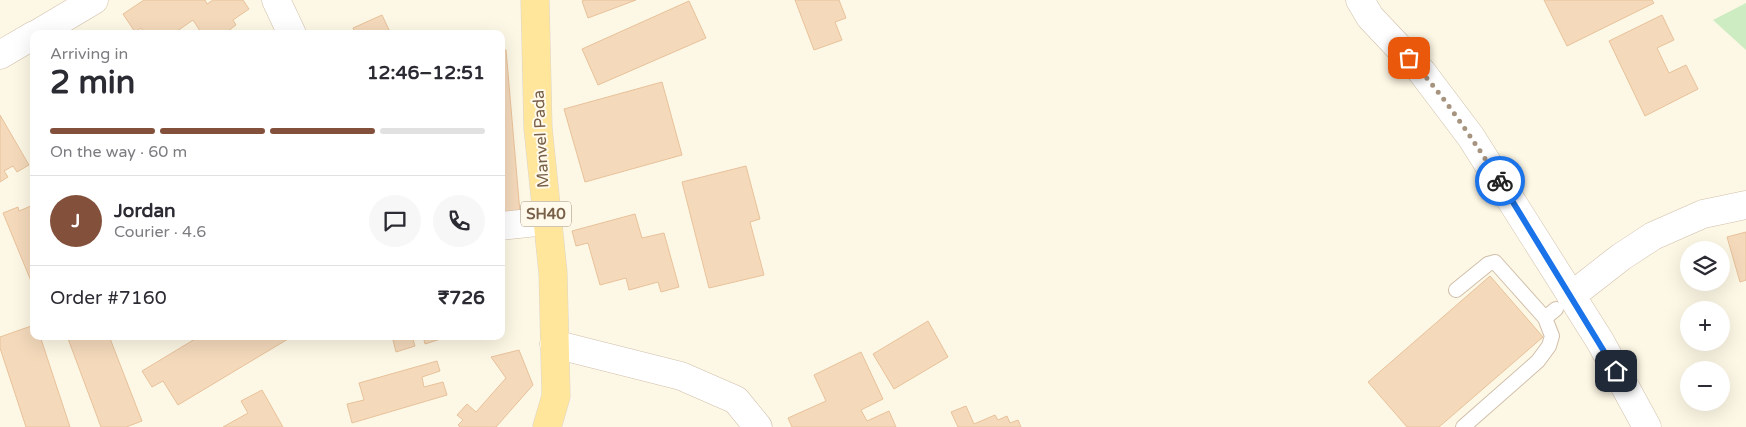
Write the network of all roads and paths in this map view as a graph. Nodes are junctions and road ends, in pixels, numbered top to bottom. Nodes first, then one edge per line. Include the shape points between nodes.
1 (94, 0) edge
2 (276, 0) edge
3 (535, 0) edge
4 (1360, 0) edge
5 (43, 30) edge
6 (290, 30) edge
7 (30, 38) edge
8 (0, 56) edge
9 (1746, 205) edge
10 (546, 221) junction
11 (505, 226) edge
12 (1456, 290) dead end
13 (1557, 307) junction
14 (554, 344) junction
15 (547, 427) edge
16 (758, 427) edge
17 (1463, 427) edge
18 (1647, 427) edge

1 - 5 street
2 - 6 street
3 - 10 main road, Manvel Pada / SH40 via 538,128
4 - 13 street via 1370,17 1422,72 1471,137
7 - 8 street
9 - 13 street via 1703,214 1652,236
10 - 11 street
10 - 14 main road, Manvel Pada / SH40 via 553,273
12 - 13 lane via 1495,262
13 - 17 lane via 1549,346 1538,361
13 - 18 street via 1600,341
14 - 15 main road, Manvel Pada / SH40 via 556,396
14 - 16 street via 681,376 736,400

